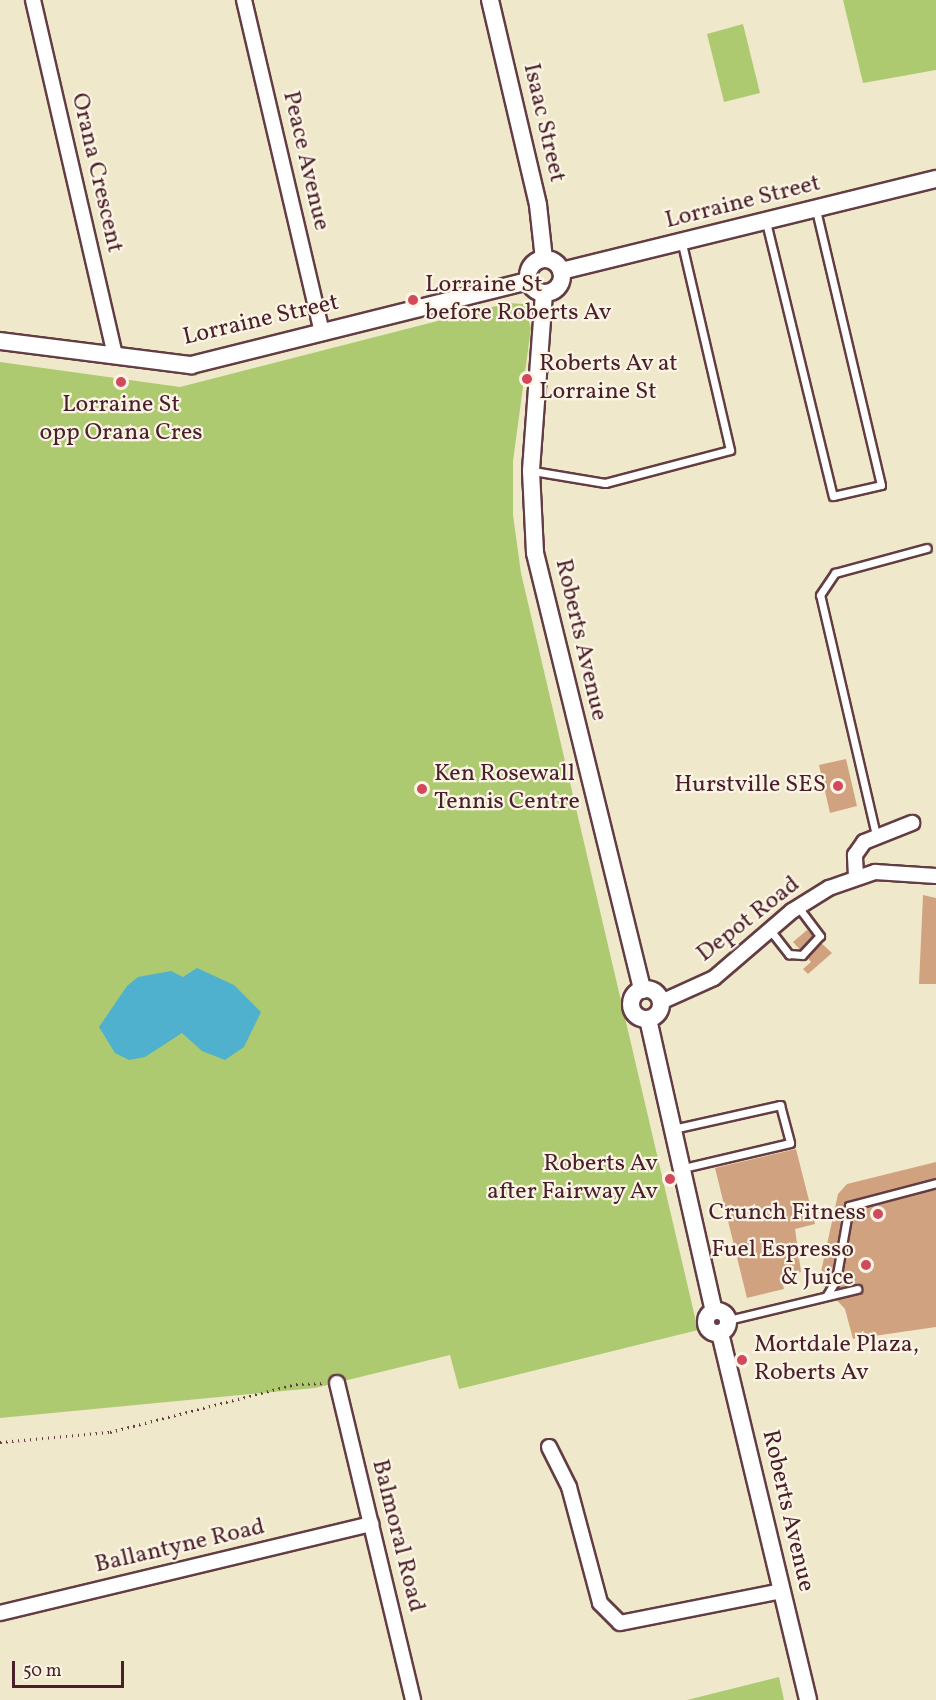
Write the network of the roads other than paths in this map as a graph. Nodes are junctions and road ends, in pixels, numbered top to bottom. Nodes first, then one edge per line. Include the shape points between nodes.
1 (33, 0) edge
2 (244, 0) edge
3 (490, 0) edge
4 (936, 179) edge
5 (816, 209) junction
6 (766, 222) junction
7 (682, 243) junction
8 (544, 259) junction
9 (561, 271) junction
10 (528, 281) junction
11 (544, 293) junction
12 (322, 333) junction
13 (0, 341) edge
14 (115, 356) junction
15 (531, 471) junction
16 (927, 548) dead end
17 (912, 823) dead end
18 (876, 835) junction
19 (856, 876) junction
20 (936, 876) edge
21 (798, 907) junction
22 (770, 930) junction
23 (642, 990) junction
24 (661, 1002) junction
25 (648, 1019) junction
26 (673, 1129) junction
27 (682, 1168) junction
28 (936, 1183) edge
29 (857, 1289) dead end
30 (828, 1295) junction
31 (721, 1321) junction
32 (337, 1383) road end
33 (549, 1448) dead end
34 (370, 1524) junction
35 (782, 1591) junction
36 (0, 1613) edge
37 (413, 1700) edge
38 (808, 1700) edge

1 - 14 street, Orana Crescent
2 - 12 street, Peace Avenue
3 - 8 street, Isaac Street via 538,205
4 - 5 street, Lorraine Street
5 - 6 street, Lorraine Street
5 - 6 lane via 881,485 833,496
6 - 7 street, Lorraine Street
7 - 9 street, Lorraine Street
7 - 15 lane via 730,450 605,483
8 - 9 street
8 - 10 street via 531,266
9 - 11 street via 558,287
10 - 11 street
10 - 12 street, Lorraine Street
11 - 15 street, Roberts Avenue
12 - 14 street, Lorraine Street via 191,365
13 - 14 street, Lorraine Street
15 - 23 street, Roberts Avenue via 535,553
16 - 18 lane via 835,573 820,595
17 - 18 street
18 - 19 street via 857,849
19 - 20 street, Depot Road via 895,871
19 - 21 street, Depot Road
21 - 22 street, Depot Road
21 - 22 lane via 820,936 802,954 789,954
22 - 24 street, Depot Road via 714,978
23 - 24 street via 651,990
23 - 25 street, Roberts Avenue via 631,1005 639,1018
24 - 25 street via 657,1015
25 - 26 street, Roberts Avenue
26 - 27 street, Roberts Avenue
26 - 27 lane via 780,1105 790,1143
27 - 31 street, Roberts Avenue
28 - 30 lane via 849,1206 836,1280
29 - 30 lane
30 - 31 lane
31 - 35 street, Roberts Avenue
32 - 34 street, Balmoral Road
33 - 35 street via 569,1487 600,1603 620,1623
34 - 36 street, Ballantyne Road
34 - 37 street, Balmoral Road
35 - 38 street, Roberts Avenue

